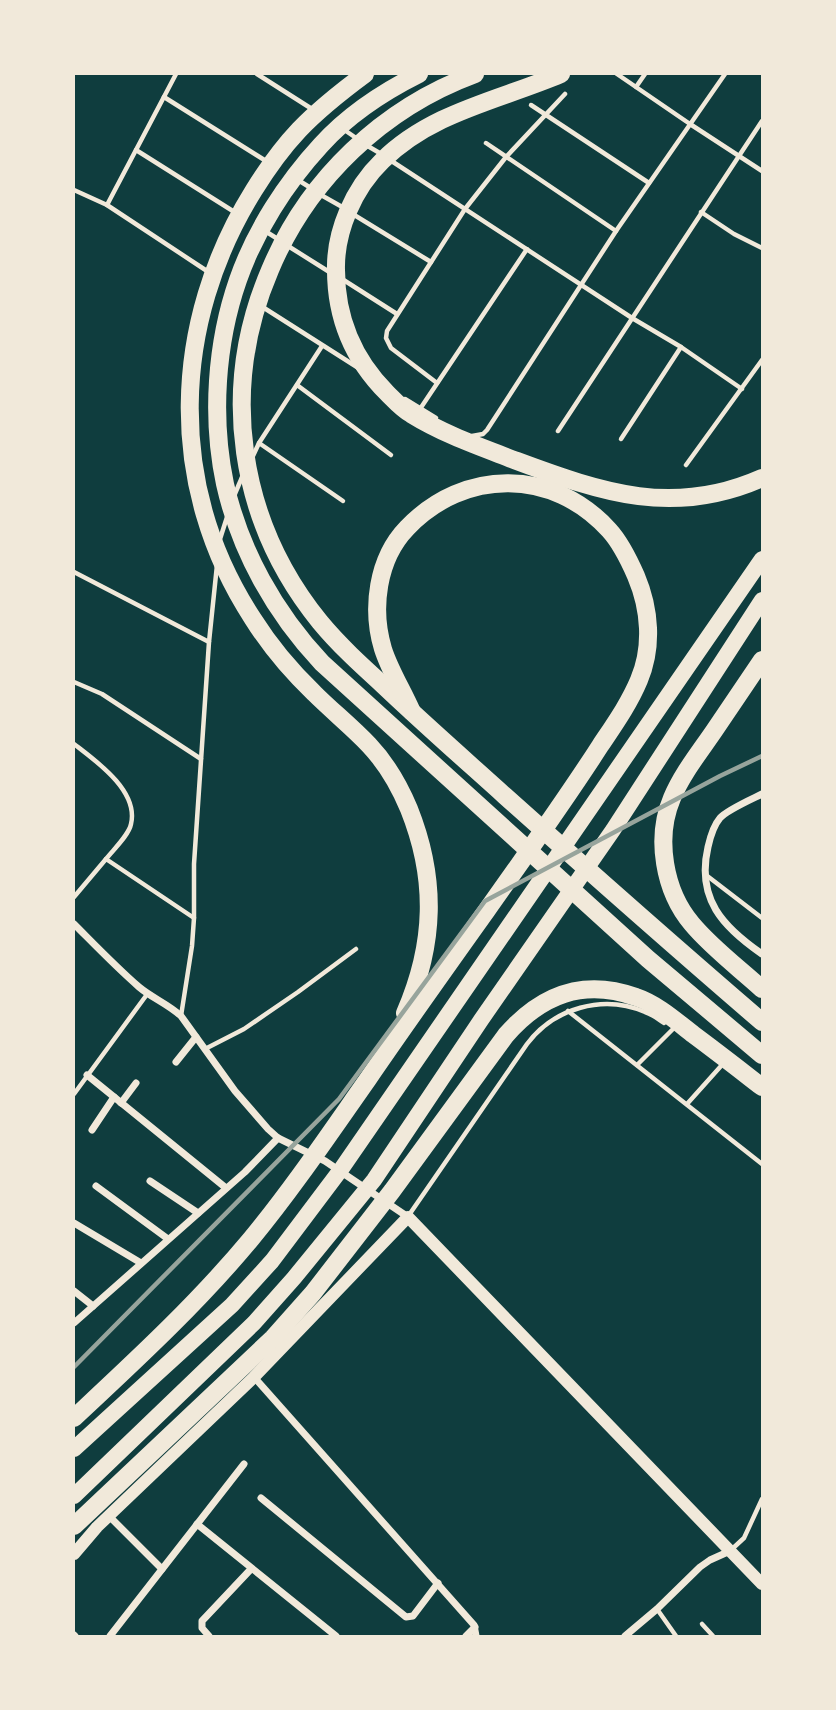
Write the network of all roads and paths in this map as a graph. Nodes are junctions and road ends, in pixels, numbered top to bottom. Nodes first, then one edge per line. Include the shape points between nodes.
1 (176, 74) edge
2 (257, 74) edge
3 (365, 74) edge
4 (419, 74) edge
5 (475, 74) edge
6 (561, 74) edge
7 (617, 74) edge
8 (645, 74) edge
9 (725, 74) edge
10 (636, 87) junction
11 (565, 94) dead end
12 (164, 97) junction
13 (531, 105) dead end
14 (545, 114) junction
15 (327, 119) dead end
16 (762, 121) edge
17 (690, 124) junction
18 (338, 126) dead end
19 (486, 143) dead end
20 (136, 150) junction
21 (738, 155) junction
22 (506, 156) junction
23 (280, 169) dead end
24 (762, 171) edge
25 (292, 176) dead end
26 (649, 183) junction
27 (74, 190) edge
28 (107, 205) junction
29 (465, 209) junction
30 (701, 212) junction
31 (250, 222) dead end
32 (261, 229) dead end
33 (616, 231) junction
34 (762, 248) edge
35 (527, 250) junction
36 (431, 262) junction
37 (219, 279) dead end
38 (581, 285) junction
39 (231, 286) dead end
40 (242, 294) dead end
41 (254, 301) dead end
42 (397, 314) junction
43 (632, 318) junction
44 (322, 346) junction
45 (681, 347) junction
46 (762, 360) edge
47 (437, 383) junction
48 (297, 385) junction
49 (742, 389) junction
50 (420, 409) junction
51 (443, 422) dead end
52 (558, 431) dead end
53 (466, 435) dead end
54 (621, 439) dead end
55 (259, 443) junction
56 (391, 455) dead end
57 (686, 465) dead end
58 (762, 478) edge
59 (342, 500) dead end
60 (762, 559) edge
61 (74, 572) edge
62 (762, 600) edge
63 (209, 642) junction
64 (762, 660) edge
65 (74, 682) edge
66 (412, 712) junction
67 (74, 744) edge
68 (201, 760) junction
69 (762, 794) edge
70 (106, 859) junction
71 (706, 875) junction
72 (74, 897) edge
73 (194, 918) junction
74 (762, 918) edge
75 (74, 924) edge
76 (355, 949) dead end
77 (762, 954) edge
78 (762, 989) edge
79 (148, 993) junction
80 (568, 1012) junction
81 (181, 1016) junction
82 (762, 1022) edge
83 (674, 1028) junction
84 (683, 1036) dead end
85 (196, 1037) junction
86 (204, 1049) junction
87 (388, 1049) junction
88 (762, 1055) edge
89 (711, 1058) dead end
90 (176, 1062) dead end
91 (637, 1065) junction
92 (721, 1066) junction
93 (731, 1074) dead end
94 (88, 1075) junction
95 (136, 1083) dead end
96 (762, 1087) edge
97 (74, 1094) edge
98 (114, 1097) junction
99 (121, 1103) junction
100 (687, 1104) junction
101 (92, 1130) dead end
102 (278, 1138) junction
103 (762, 1164) edge
104 (150, 1181) dead end
105 (96, 1186) dead end
106 (226, 1188) junction
107 (198, 1213) junction
108 (408, 1217) junction
109 (74, 1223) edge
110 (168, 1239) junction
111 (141, 1263) junction
112 (74, 1291) edge
113 (93, 1306) junction
114 (74, 1323) edge
115 (254, 1377) junction
116 (74, 1419) edge
117 (74, 1449) edge
118 (244, 1464) dead end
119 (74, 1496) edge
120 (261, 1497) dead end
121 (762, 1499) edge
122 (109, 1516) junction
123 (197, 1524) junction
124 (74, 1526) edge
125 (730, 1551) junction
126 (74, 1554) edge
127 (162, 1569) junction
128 (251, 1569) junction
129 (438, 1583) junction
130 (762, 1584) edge
131 (657, 1609) junction
132 (702, 1625) dead end
133 (475, 1627) junction
134 (332, 1635) edge
135 (110, 1636) edge
136 (209, 1636) edge
137 (466, 1636) edge
138 (476, 1636) edge
139 (625, 1636) edge
140 (676, 1636) edge
141 (713, 1636) edge

1 - 12 lane
2 - 15 lane
3 - 87 highway via 299,130 232,227 202,307 189,414 202,505 236,591 286,664 390,770 425,854 429,914 423,963
4 - 88 highway via 374,99 322,144 267,219 238,280 223,343 217,414 219,449 234,517 263,583 305,644 648,959
5 - 66 highway via 436,90 395,115 357,146 318,188 275,257 256,307 245,359 241,413 246,463 275,552 322,625
6 - 58 highway via 430,125 369,175 352,204 336,259 348,337 366,370 409,413 452,436 556,476 661,499 728,491
7 - 10 lane
8 - 10 lane
9 - 17 lane
10 - 17 lane
11 - 14 lane
12 - 20 lane
12 - 23 lane
13 - 14 lane
14 - 22 lane
14 - 26 lane
16 - 21 lane
17 - 21 lane
17 - 26 lane
18 - 29 lane
19 - 22 lane
20 - 28 lane
20 - 31 lane
21 - 24 lane
21 - 30 lane
22 - 29 lane
22 - 33 lane
25 - 36 lane
26 - 33 lane
27 - 28 lane
28 - 37 lane
29 - 35 lane
29 - 36 lane
30 - 34 lane
30 - 43 lane
32 - 42 lane
33 - 38 lane
35 - 38 lane
35 - 47 lane
36 - 42 lane
38 - 43 lane
38 - 53 lane via 487,430 477,436
39 - 40 lane
41 - 44 lane
42 - 47 lane via 387,331 388,344
43 - 45 lane
43 - 52 lane
44 - 48 lane
44 - 50 lane
45 - 49 lane
45 - 54 lane
46 - 49 lane
47 - 50 lane
48 - 55 lane
48 - 56 lane
49 - 57 lane
50 - 51 lane
55 - 59 lane
55 - 63 lane via 219,542
60 - 117 highway via 342,1168 272,1261 232,1305
61 - 63 lane
62 - 119 highway via 374,1180 254,1323
63 - 68 lane
64 - 78 highway via 682,777 667,813 663,851 667,877 691,923
65 - 68 lane via 102,694
66 - 82 highway
66 - 87 highway via 383,649 376,607 386,558 403,531 448,496 506,482 565,495 590,511 612,533 641,590 648,624 640,676 584,771
67 - 70 lane via 121,785 129,801 131,827
68 - 73 lane
69 - 71 street via 721,817 709,842
70 - 72 lane
70 - 73 lane
71 - 74 lane
71 - 77 street via 710,897 724,922
73 - 81 lane
75 - 79 street
76 - 86 lane via 244,1029
79 - 81 street
79 - 94 lane
80 - 83 lane via 585,1006 629,1006
80 - 91 lane
80 - 108 lane via 534,1035
81 - 85 street
83 - 84 lane
83 - 91 lane
85 - 86 street
85 - 90 street
86 - 102 street
87 - 116 highway via 250,1241 209,1288
89 - 92 lane
91 - 100 lane
92 - 93 lane
92 - 100 lane
94 - 97 lane
94 - 98 street
95 - 99 street
96 - 124 highway via 638,997 589,989 541,1003 506,1035 360,1234 274,1338
98 - 99 street
98 - 101 street
99 - 106 street
100 - 103 lane
102 - 106 street
102 - 108 street via 325,1161
104 - 107 street
105 - 110 street
106 - 107 street
107 - 110 street
108 - 115 street
108 - 125 street
109 - 111 street
110 - 111 street
111 - 113 street
112 - 113 street
113 - 114 street
115 - 122 street
115 - 129 street
118 - 123 street
120 - 129 street via 406,1617 413,1616
121 - 125 lane via 744,1538
122 - 126 street
122 - 127 street
123 - 127 street
123 - 128 street
125 - 130 street
125 - 131 street via 700,1567
127 - 135 street
128 - 134 street
128 - 136 street via 202,1621
129 - 133 street
131 - 139 street
131 - 140 lane
132 - 141 lane
133 - 137 street
133 - 138 street

